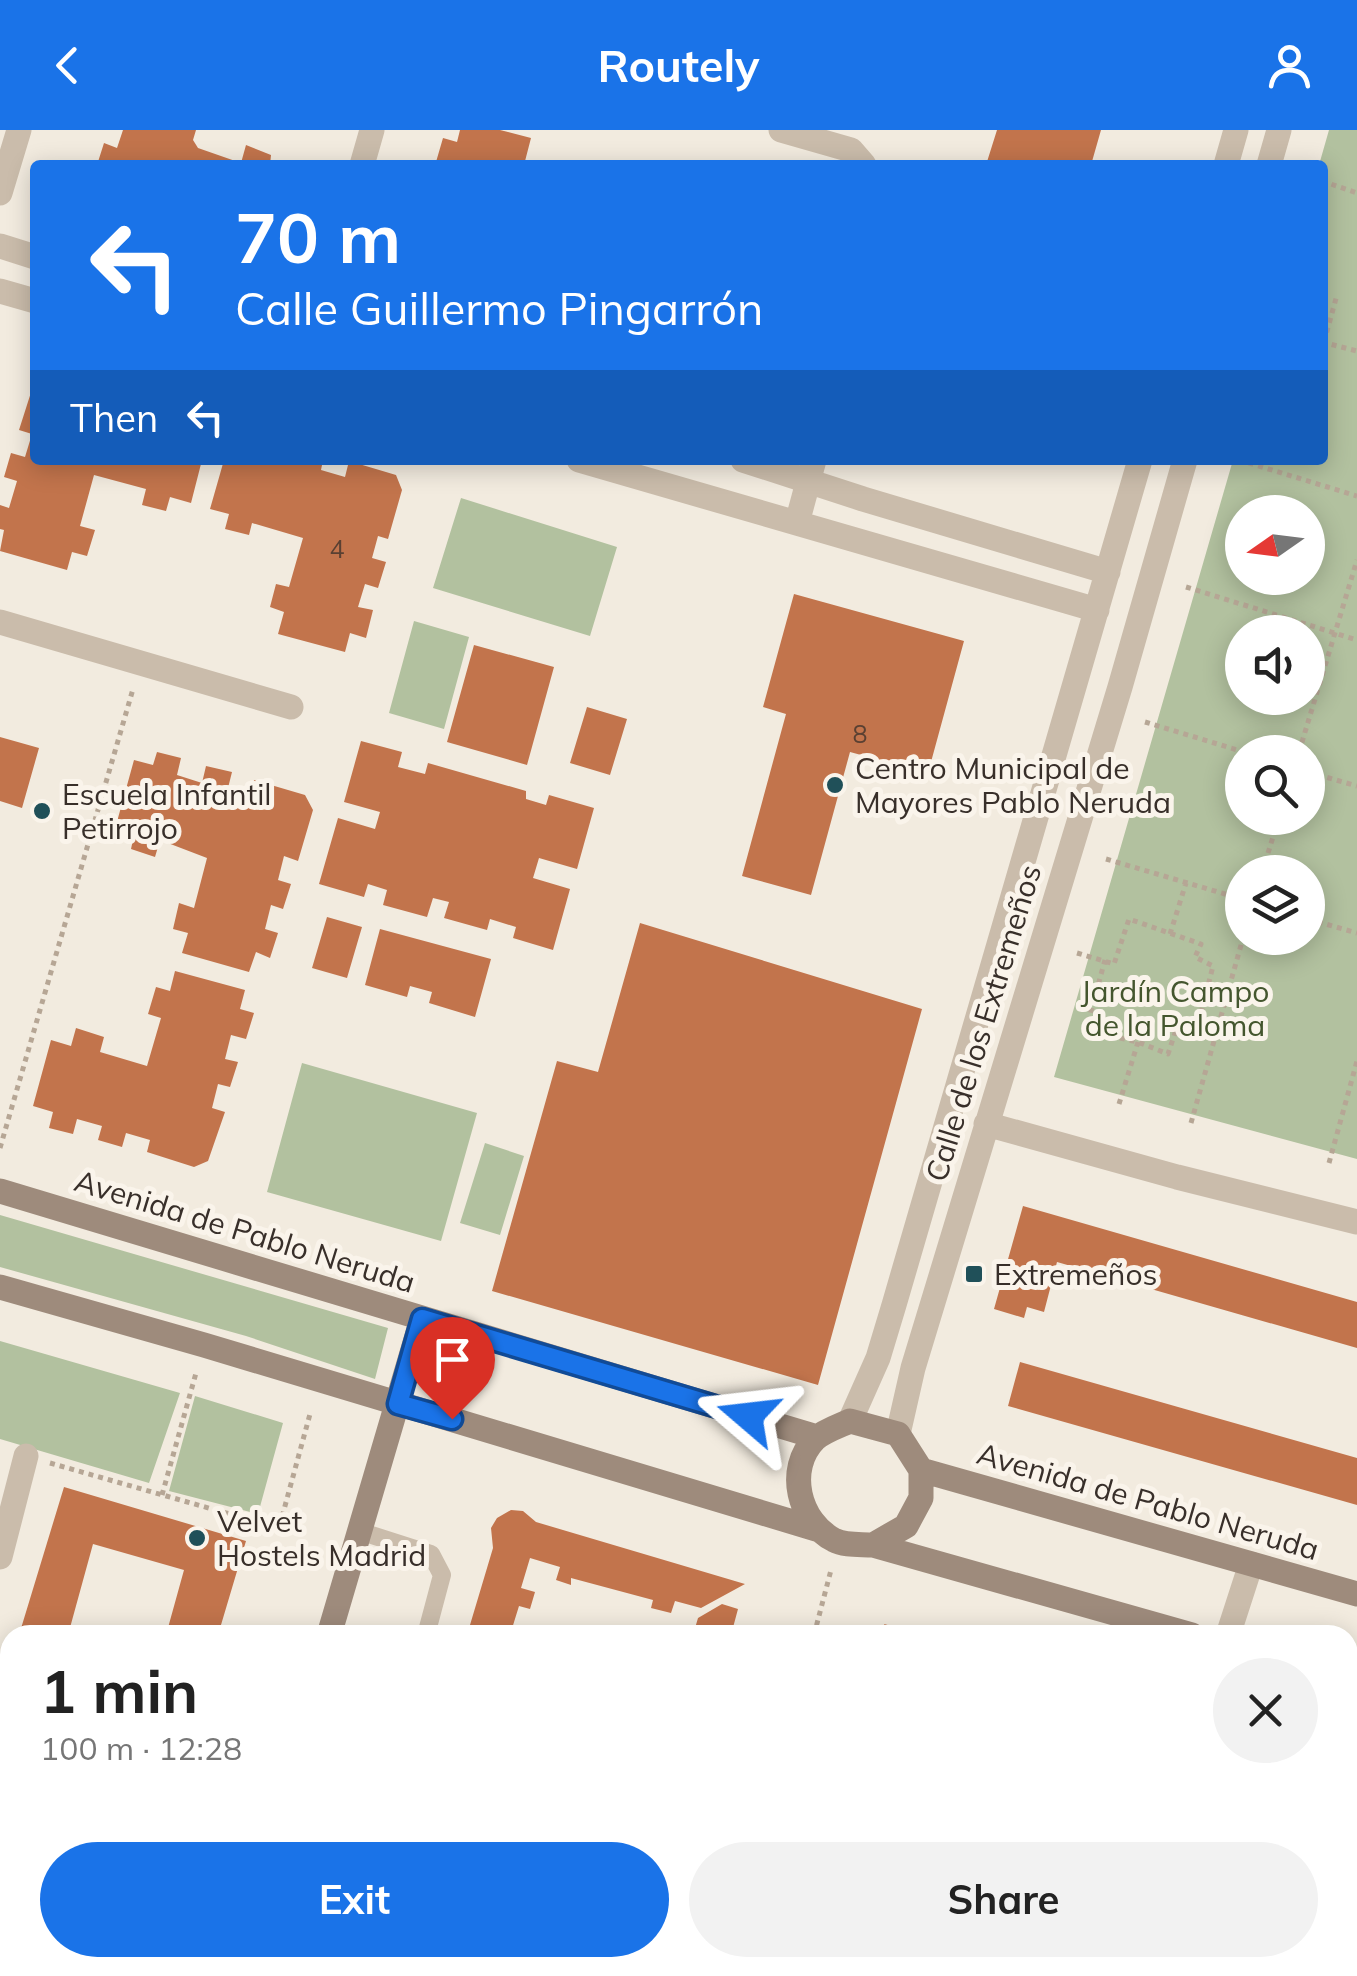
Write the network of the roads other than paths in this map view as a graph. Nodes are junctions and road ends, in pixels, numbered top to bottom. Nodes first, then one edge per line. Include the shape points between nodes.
1 (18, 130) edge
2 (372, 130) edge
3 (781, 130) edge
4 (1236, 130) edge
5 (1279, 130) edge
6 (363, 160) edge
7 (860, 160) edge
8 (1227, 160) edge
9 (1270, 160) edge
10 (0, 193) edge
11 (0, 246) edge
12 (30, 255) edge
13 (0, 291) edge
14 (30, 300) edge
15 (596, 465) edge
16 (778, 465) edge
17 (1139, 465) edge
18 (1184, 465) edge
19 (812, 470) edge
20 (796, 523) junction
21 (1108, 572) junction
22 (1096, 610) junction
23 (0, 622) edge
24 (291, 707) dead end
25 (986, 1124) junction
26 (0, 1191) edge
27 (1357, 1222) edge
28 (0, 1287) edge
29 (422, 1319) junction
30 (398, 1404) junction
31 (850, 1421) junction
32 (898, 1434) junction
33 (817, 1437) junction
34 (26, 1456) road end
35 (921, 1470) junction
36 (816, 1529) junction
37 (359, 1532) junction
38 (873, 1545) junction
39 (0, 1557) edge
40 (1251, 1564) junction
41 (1357, 1594) edge
42 (332, 1625) edge
43 (429, 1625) edge
44 (1157, 1625) edge
45 (1231, 1625) edge

1 - 10 street
2 - 6 street
3 - 7 street via 851,150
4 - 8 street
5 - 9 street
11 - 12 street
13 - 14 street
15 - 20 street
16 - 19 street
17 - 21 street, Calle de los Extremeños
18 - 25 street, Calle de los Extremeños
19 - 20 street
19 - 21 street
20 - 22 street
21 - 22 street, Calle de los Extremeños
22 - 31 street, Calle de los Extremeños via 883,1340
23 - 24 street
25 - 27 street
25 - 32 street, Calle de los Extremeños
26 - 29 main road, Avenida de Pablo Neruda
28 - 30 main road
29 - 30 main road
29 - 33 main road, Avenida de Pablo Neruda
30 - 36 main road
30 - 37 main road
31 - 32 main road
31 - 33 main road
32 - 35 main road
33 - 36 main road via 802,1456 798,1492
34 - 39 street
35 - 38 main road via 921,1498 906,1526
35 - 40 main road, Avenida de Pablo Neruda
36 - 38 main road via 838,1543
37 - 42 main road
37 - 43 lane via 431,1554 442,1575
38 - 44 main road
40 - 41 main road, Avenida de Pablo Neruda
40 - 45 street

